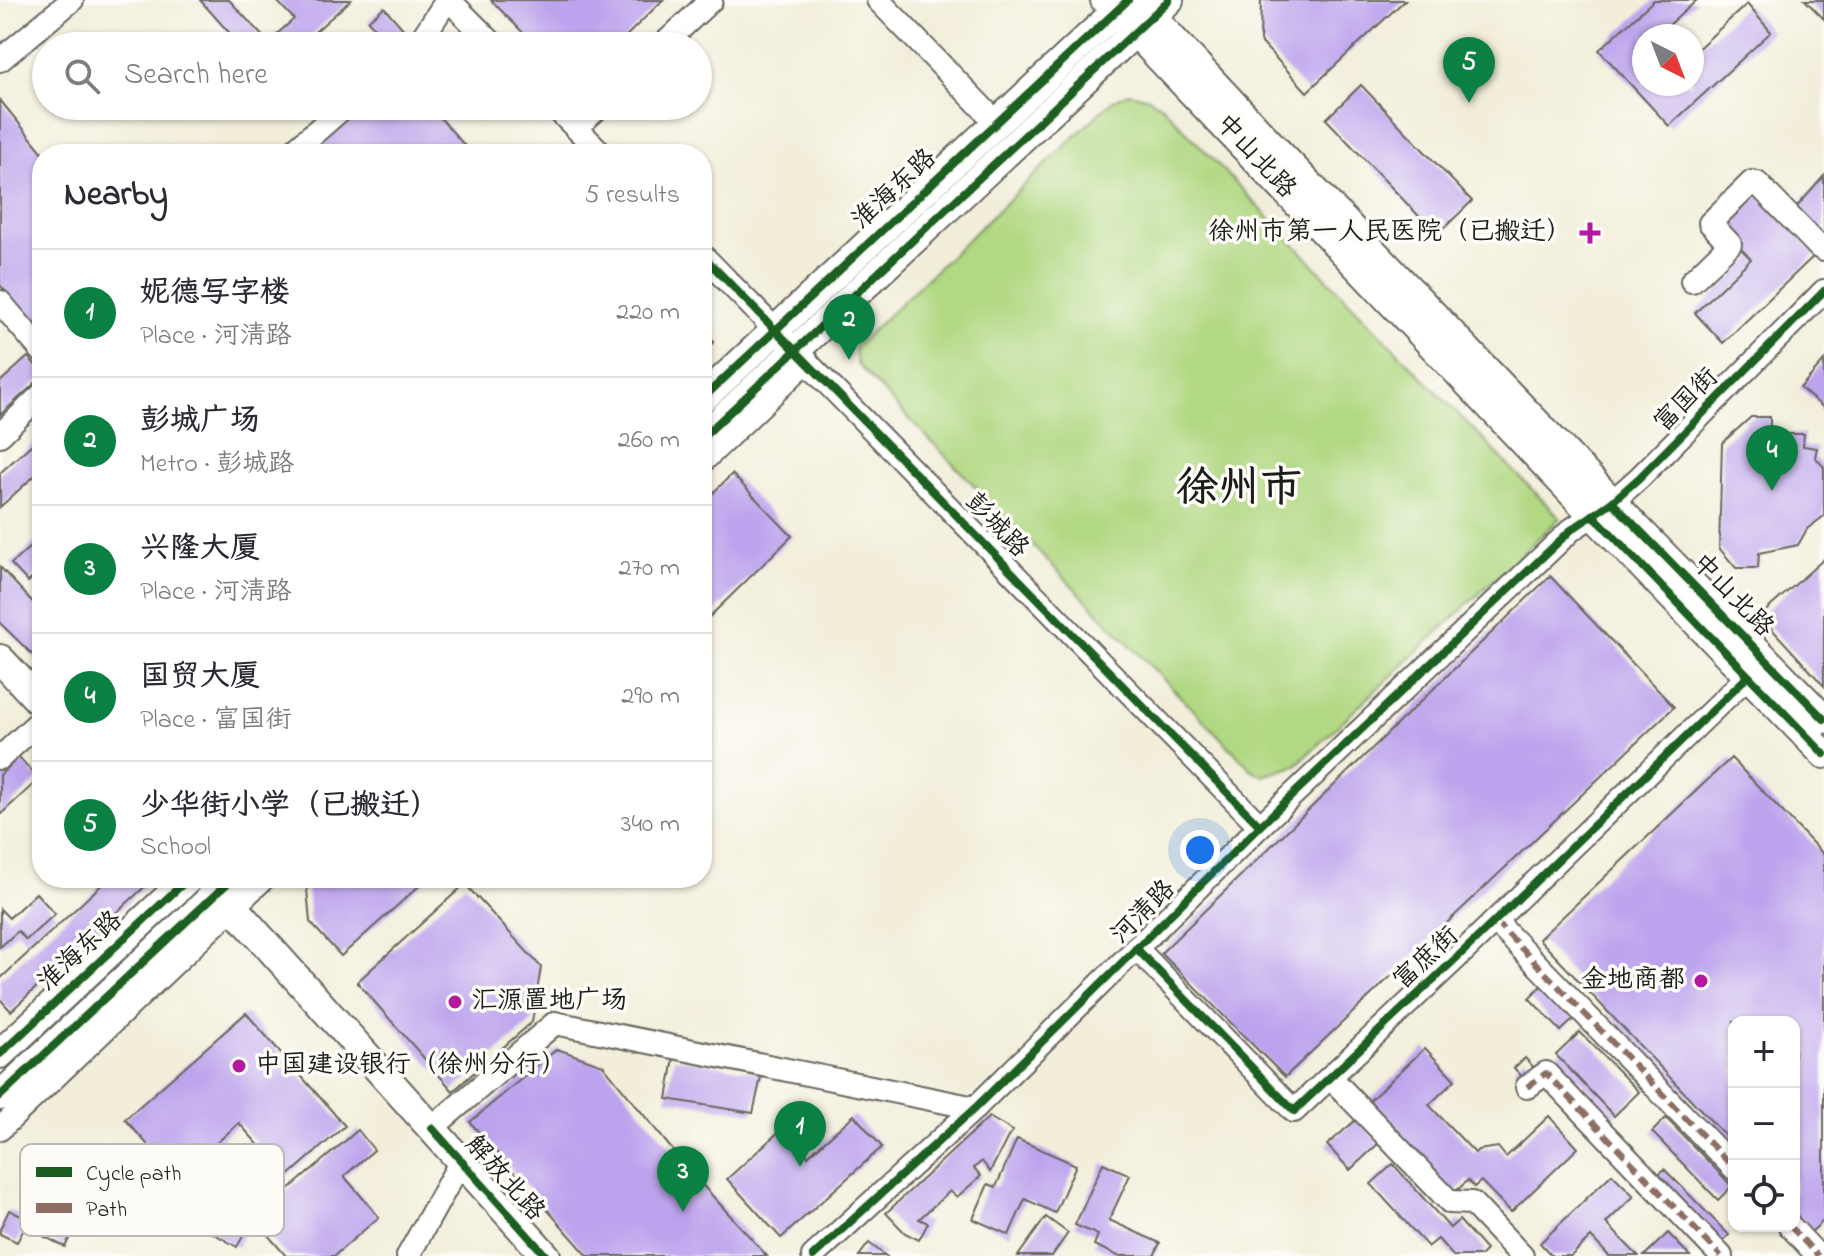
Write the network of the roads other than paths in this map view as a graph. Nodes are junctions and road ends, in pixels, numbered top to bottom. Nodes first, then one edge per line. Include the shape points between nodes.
1 (72, 0) edge
2 (448, 0) edge
3 (711, 0) edge
4 (878, 0) edge
5 (1134, 8) edge
6 (34, 32) edge
7 (426, 32) edge
8 (481, 32) edge
9 (677, 32) edge
10 (32, 33) edge
11 (0, 60) edge
12 (329, 120) edge
13 (568, 120) edge
14 (585, 120) edge
15 (997, 123) junction
16 (576, 128) junction
17 (301, 144) edge
18 (592, 144) edge
19 (1824, 250) edge
20 (712, 265) edge
21 (1692, 281) dead end
22 (1824, 291) edge
23 (0, 302) edge
24 (776, 329) junction
25 (32, 339) edge
26 (808, 362) junction
27 (712, 390) edge
28 (32, 404) edge
29 (712, 431) edge
30 (0, 435) edge
31 (712, 453) edge
32 (1592, 516) junction
33 (0, 659) edge
34 (1748, 676) junction
35 (32, 693) edge
36 (1824, 719) edge
37 (32, 728) edge
38 (1824, 754) edge
39 (0, 758) edge
40 (1260, 826) junction
41 (212, 888) edge
42 (213, 888) edge
43 (213, 888) edge
44 (217, 888) edge
45 (1495, 921) junction
46 (1136, 948) junction
47 (0, 1054) edge
48 (1332, 1079) dead end
49 (1527, 1087) dead end
50 (0, 1096) edge
51 (975, 1108) junction
52 (432, 1128) junction
53 (0, 1129) edge
54 (461, 1161) junction
55 (1728, 1162) edge
56 (1796, 1232) edge
57 (408, 1256) edge
58 (546, 1256) edge
59 (813, 1256) edge
60 (1522, 1256) edge
61 (1721, 1256) edge
62 (1818, 1256) edge

1 - 6 street
2 - 7 street
2 - 8 street
3 - 9 street
4 - 15 street
5 - 15 main road, 淮海东路
5 - 26 main road, 淮海东路
5 - 32 main road, 中山北路
10 - 11 street
12 - 17 street
13 - 16 street
14 - 16 street
15 - 24 main road, 淮海东路
16 - 18 street
19 - 21 street via 1752,182 1710,223 1730,244
20 - 24 street, 彭城路
22 - 32 street, 富国街 via 1639,478
23 - 25 street
24 - 26 street, 彭城路
24 - 27 main road, 淮海东路
26 - 29 main road, 淮海东路
26 - 31 street
26 - 40 street, 彭城路
28 - 30 street
32 - 34 main road, 中山北路
32 - 36 main road, 中山北路
32 - 40 street, 河清路
33 - 35 main road
34 - 38 main road, 中山北路
34 - 45 street, 富庶街
37 - 39 street
40 - 46 street, 河清路
41 - 47 main road, 淮海东路
42 - 50 main road, 淮海东路
43 - 53 street
44 - 52 main road, 解放北路
45 - 46 street, 富庶街 via 1294,1111
45 - 55 street
46 - 51 street, 河清路
48 - 60 street via 1450,1202 1472,1203
49 - 61 street via 1546,1073
51 - 52 street via 555,1023
51 - 59 street, 河清路
52 - 54 main road, 解放北路
54 - 57 street
54 - 58 main road, 解放北路
56 - 62 street

